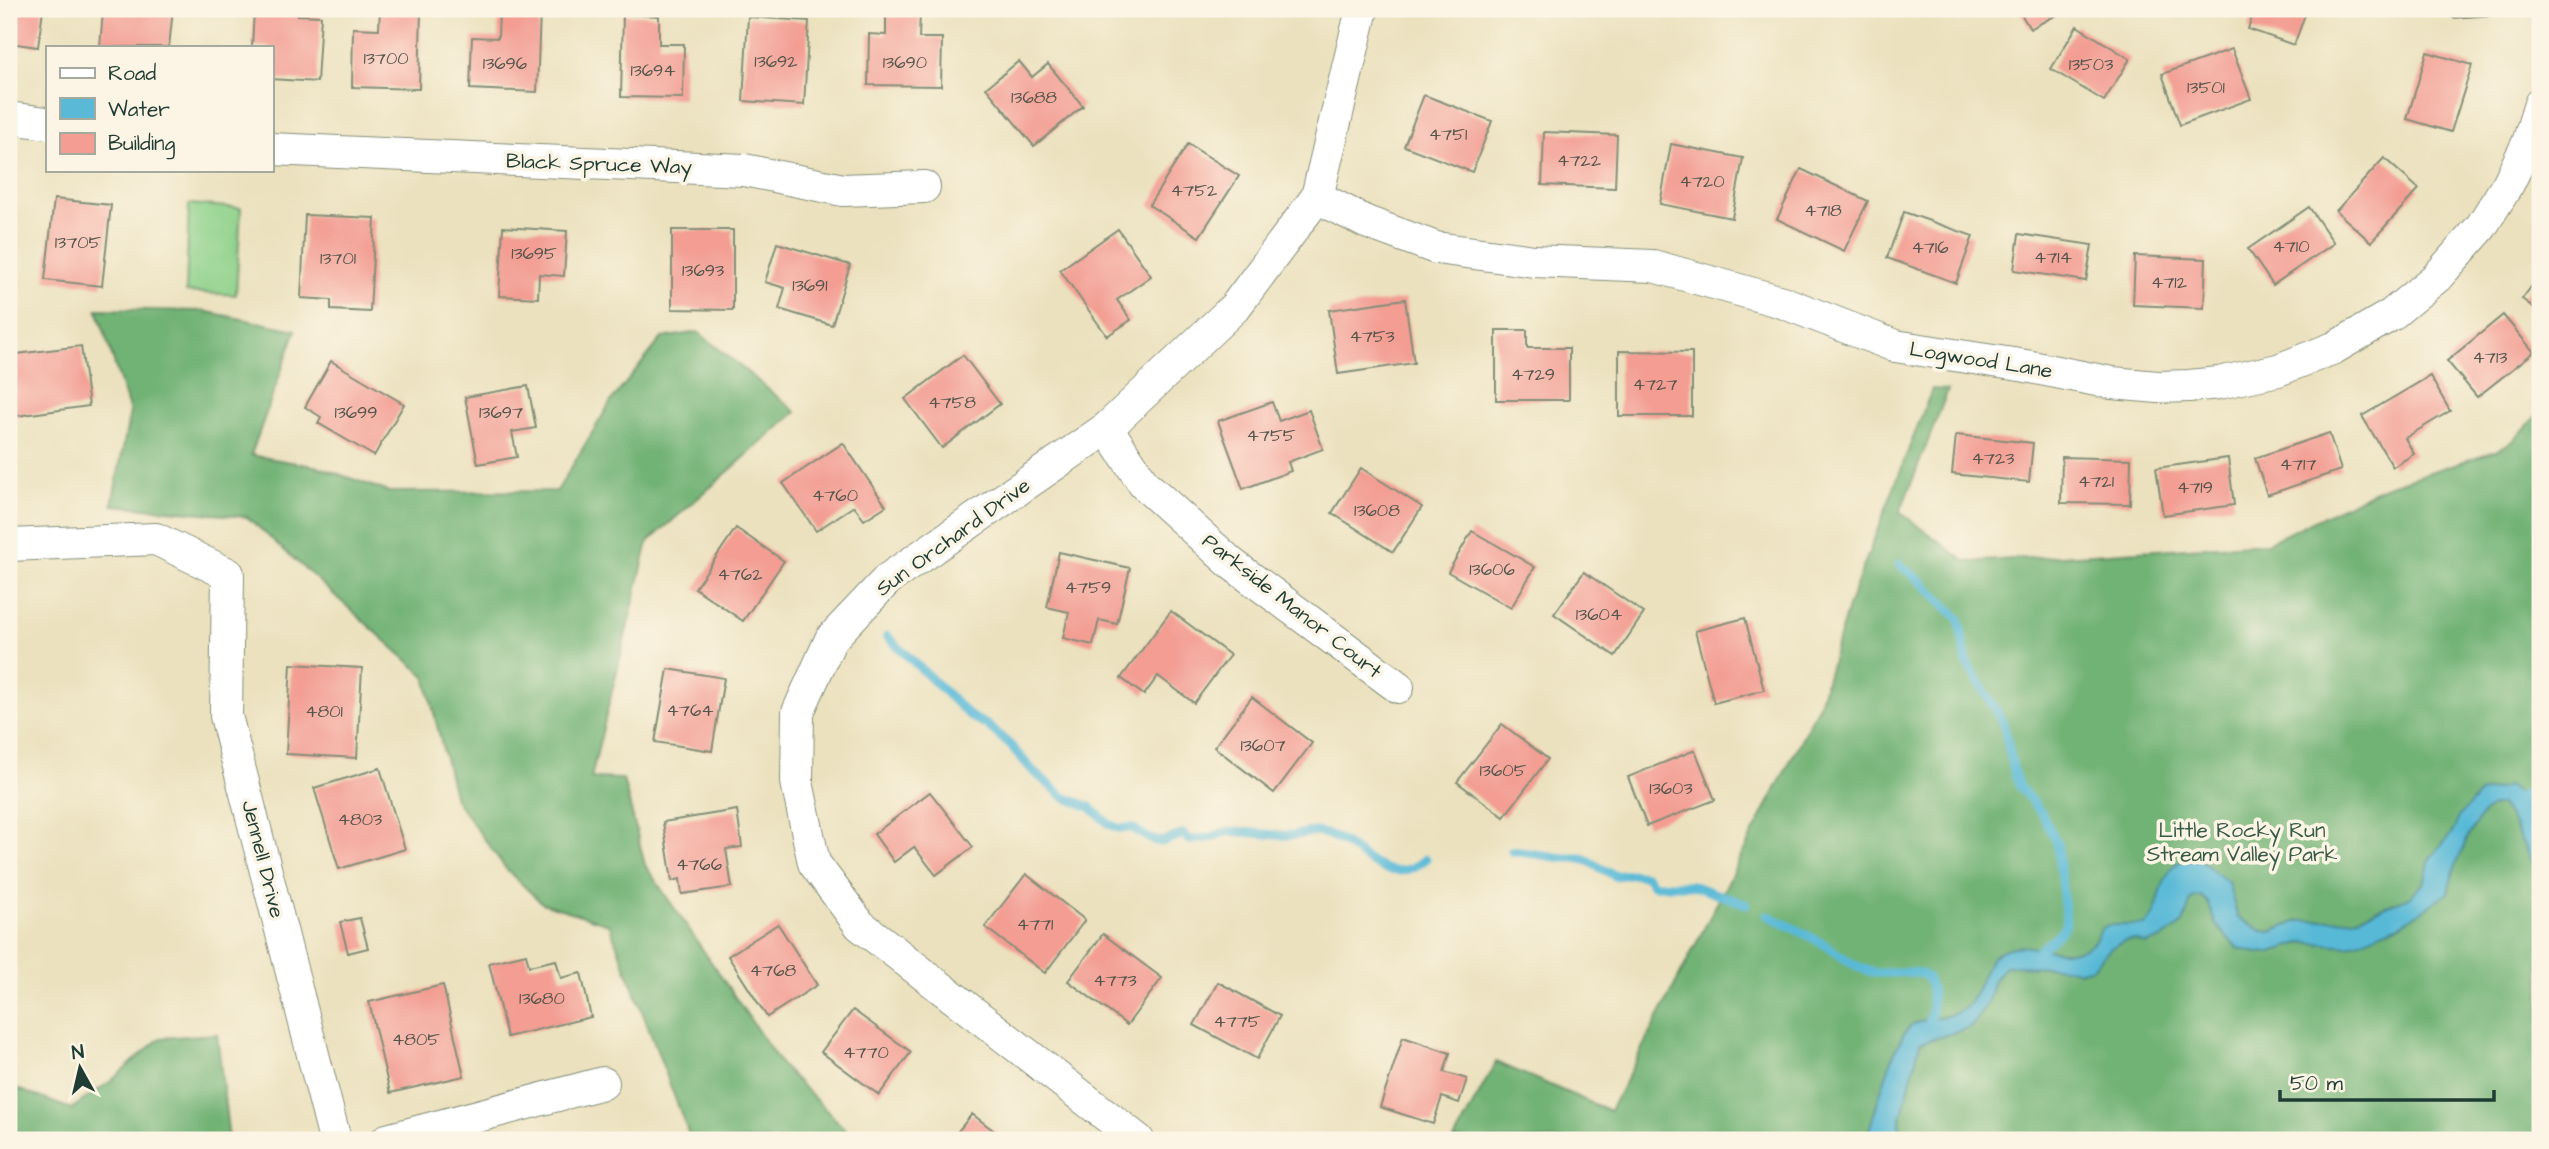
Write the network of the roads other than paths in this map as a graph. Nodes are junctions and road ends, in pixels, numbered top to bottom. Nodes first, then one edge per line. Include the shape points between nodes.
1 (1362, 9) edge
2 (2540, 104) edge
3 (9, 118) edge
4 (46, 123) edge
5 (273, 149) edge
6 (924, 187) dead end
7 (1317, 197) junction
8 (1107, 428) junction
9 (9, 545) edge
10 (1398, 687) dead end
11 (603, 1083) dead end
12 (334, 1140) edge
13 (387, 1140) edge
14 (1138, 1140) edge

1 - 7 street, Sun Orchard Drive
2 - 7 street, Logwood Lane via 2528,143 2481,227 2437,277 2391,315 2334,348 2278,370 2189,386 2112,383 1895,346 1782,302 1653,266 1534,261 1436,248 1366,222
3 - 4 street
5 - 6 street, Black Spruce Way via 744,170 844,190
7 - 8 street, Sun Orchard Drive via 1235,307
8 - 10 street, Parkside Manor Court via 1144,484 1232,564
8 - 14 street, Sun Orchard Drive via 888,579 831,639 799,712 797,782 814,863 860,925
9 - 12 street, Jennell Drive via 156,539 228,574 226,716
11 - 13 street

